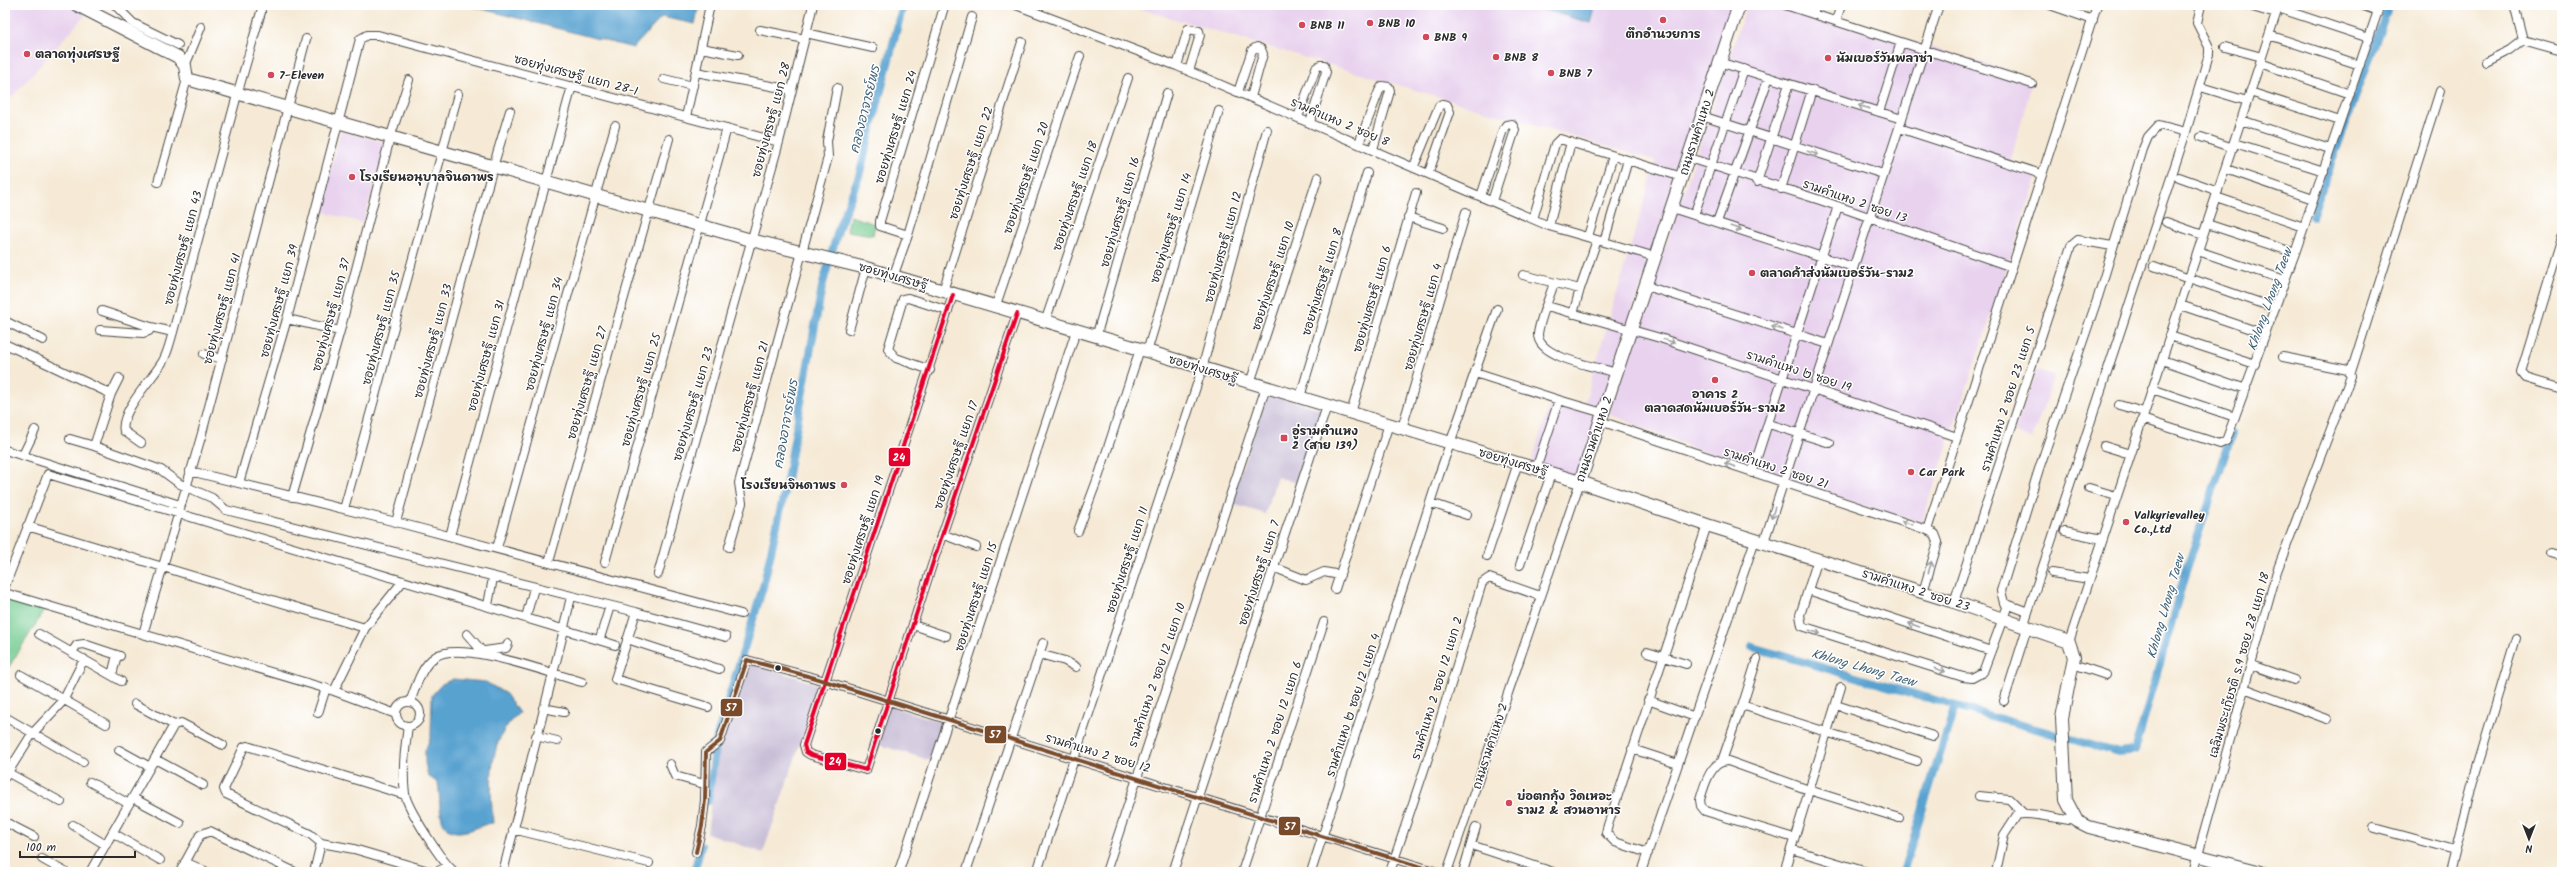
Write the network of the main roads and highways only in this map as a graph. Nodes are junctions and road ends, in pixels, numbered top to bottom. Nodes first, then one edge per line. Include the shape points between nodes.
1 (77, 5) edge
2 (1739, 5) edge
3 (1580, 482) junction
4 (2261, 872) edge

1 - 3 main road, ซอยทุ่งเศรษฐี via 178,57 185,66 187,79 236,95 751,240 866,268
2 - 3 main road, ถนนรามคำแหง 2
3 - 4 main road, รามคำแหง 2 ซอย 23 via 1707,525 1954,602 2069,642 2074,651 2064,706 2066,802 2080,822

